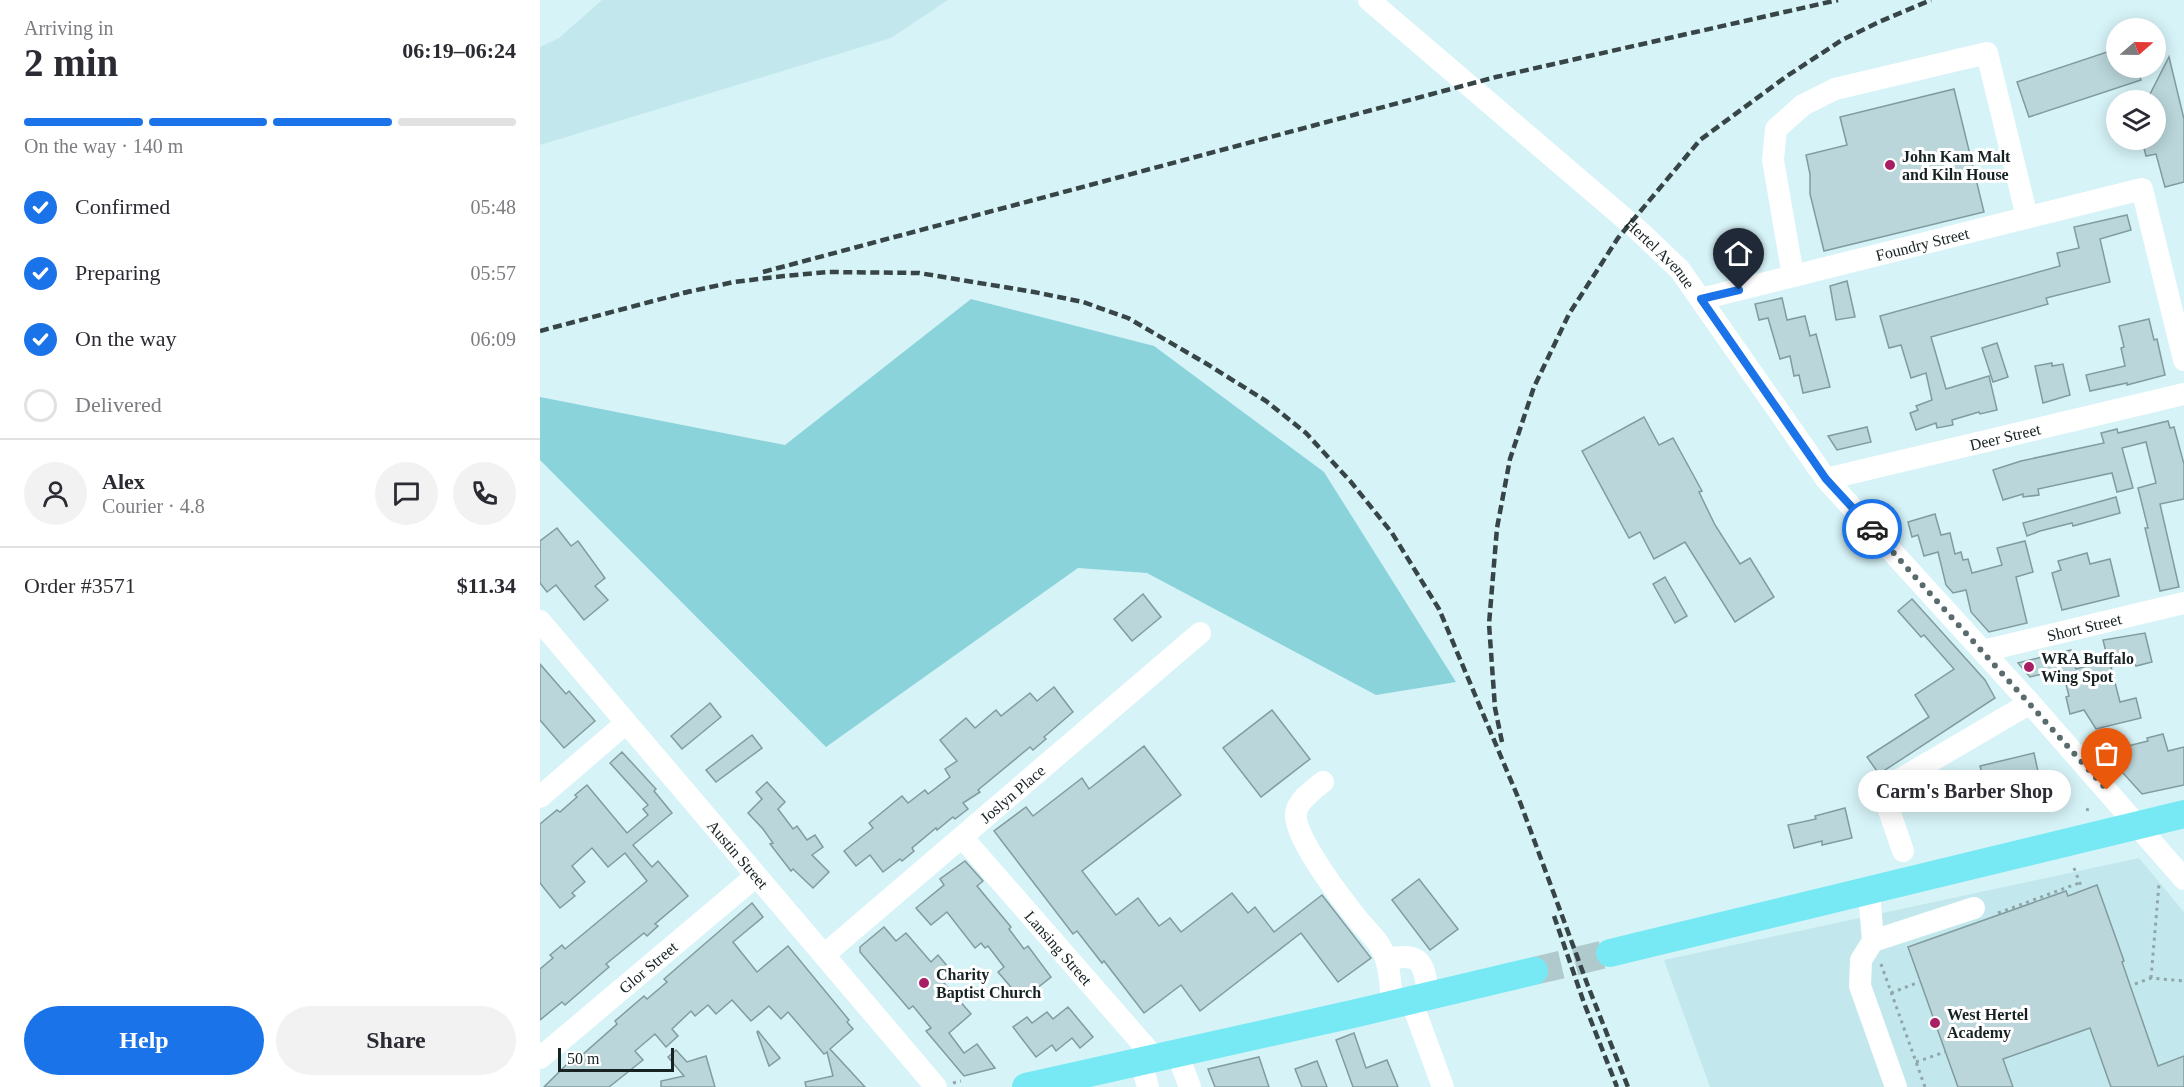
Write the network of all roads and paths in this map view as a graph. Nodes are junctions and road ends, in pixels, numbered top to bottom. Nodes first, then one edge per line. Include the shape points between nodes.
1 (1369, 0) edge
2 (2027, 218) junction
3 (1793, 276) junction
4 (1701, 299) junction
5 (2184, 360) edge
6 (2184, 394) edge
7 (1826, 479) junction
8 (2184, 603) edge
9 (540, 621) edge
10 (1200, 633) dead end
11 (1983, 651) junction
12 (2030, 703) junction
13 (626, 723) junction
14 (1323, 782) dead end
15 (540, 797) edge
16 (2184, 814) edge
17 (2138, 825) junction
18 (962, 837) junction
19 (1904, 850) dead end
20 (2074, 868) dead end
21 (756, 876) junction
22 (2184, 879) edge
23 (2159, 884) dead end
24 (1869, 891) junction
25 (1974, 908) dead end
26 (1998, 913) dead end
27 (1876, 949) junction
28 (1610, 953) tunnel mouth
29 (824, 955) junction
30 (1387, 959) junction
31 (1534, 971) tunnel mouth
32 (2151, 978) junction
33 (2184, 981) edge
34 (1919, 982) dead end
35 (2135, 984) dead end
36 (1891, 993) junction
37 (1411, 1000) junction
38 (1945, 1052) dead end
39 (540, 1058) edge
40 (1916, 1062) junction
41 (1155, 1065) edge
42 (961, 1081) dead end
43 (1074, 1082) edge
44 (944, 1085) edge
45 (1026, 1087) edge
46 (1190, 1087) edge
47 (1443, 1087) edge
48 (1896, 1087) edge
49 (1925, 1087) edge

1 - 4 street, Hertel Avenue via 1638,230 1680,270
2 - 3 street, Foundry Street
2 - 3 street via 1987,53 1835,89 1803,105 1776,129 1773,160
2 - 5 street, Foundry Street via 2142,189
3 - 4 street, Foundry Street
4 - 7 street, Hertel Avenue
6 - 7 street, Deer Street
7 - 11 street, Hertel Avenue
8 - 11 street, Short Street
9 - 13 street, Austin Street
10 - 18 street, Joslyn Place
11 - 12 street, Hertel Avenue
12 - 17 street, Hertel Avenue
12 - 19 street via 1882,790
13 - 15 street
13 - 21 street, Austin Street
14 - 30 street via 1299,805 1298,827 1325,875
16 - 17 main road
17 - 22 street, Hertel Avenue
17 - 24 main road
18 - 29 street, Joslyn Place
18 - 41 street, Lansing Street
20 - 26 path via 2080,885
21 - 29 street, Austin Street
21 - 39 street, Glor Street
23 - 32 path
24 - 27 street
24 - 28 main road
25 - 27 street
27 - 36 path
27 - 48 street via 1861,960 1860,986
29 - 44 street, Austin Street
30 - 37 street
30 - 37 street via 1414,957 1422,965
31 - 37 main road
32 - 33 path
32 - 35 path
34 - 36 path
36 - 40 path
37 - 41 main road
37 - 47 street
38 - 40 path
40 - 49 path
41 - 43 main road
41 - 46 street
42 - 44 path
43 - 45 main road

